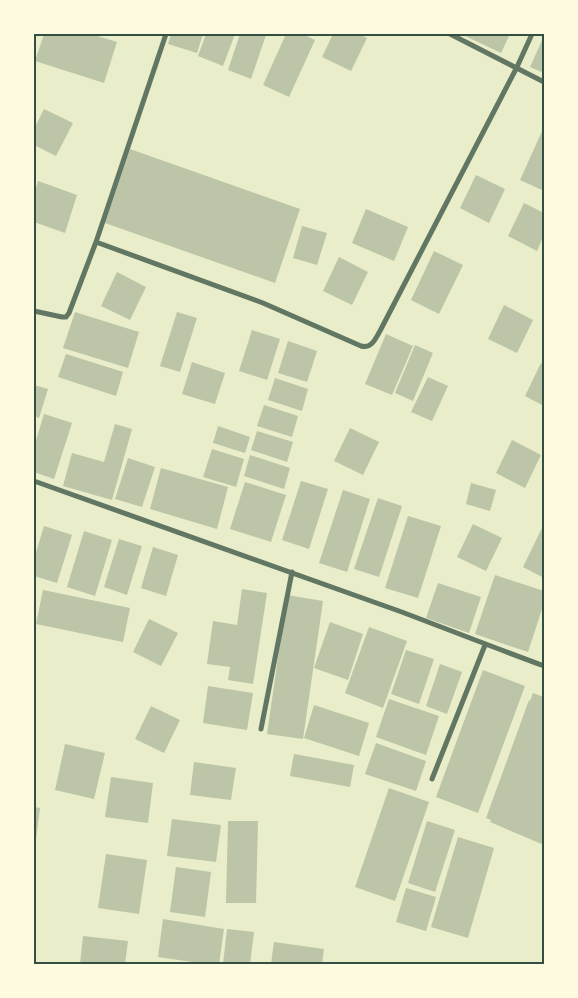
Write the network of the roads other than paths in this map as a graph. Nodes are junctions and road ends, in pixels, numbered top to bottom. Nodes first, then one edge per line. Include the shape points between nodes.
1 (166, 34) edge
2 (450, 34) edge
3 (532, 34) edge
4 (517, 67) junction
5 (544, 82) edge
6 (96, 242) junction
7 (34, 311) edge
8 (34, 481) edge
9 (292, 572) junction
10 (485, 645) junction
11 (544, 666) edge
12 (261, 729) dead end
13 (432, 779) dead end

1 - 6 street
2 - 4 street
3 - 4 street
4 - 5 street
4 - 6 street via 381,330 368,346
6 - 7 street via 69,313 62,317
8 - 9 street
9 - 10 street
9 - 12 street
10 - 11 street
10 - 13 street

